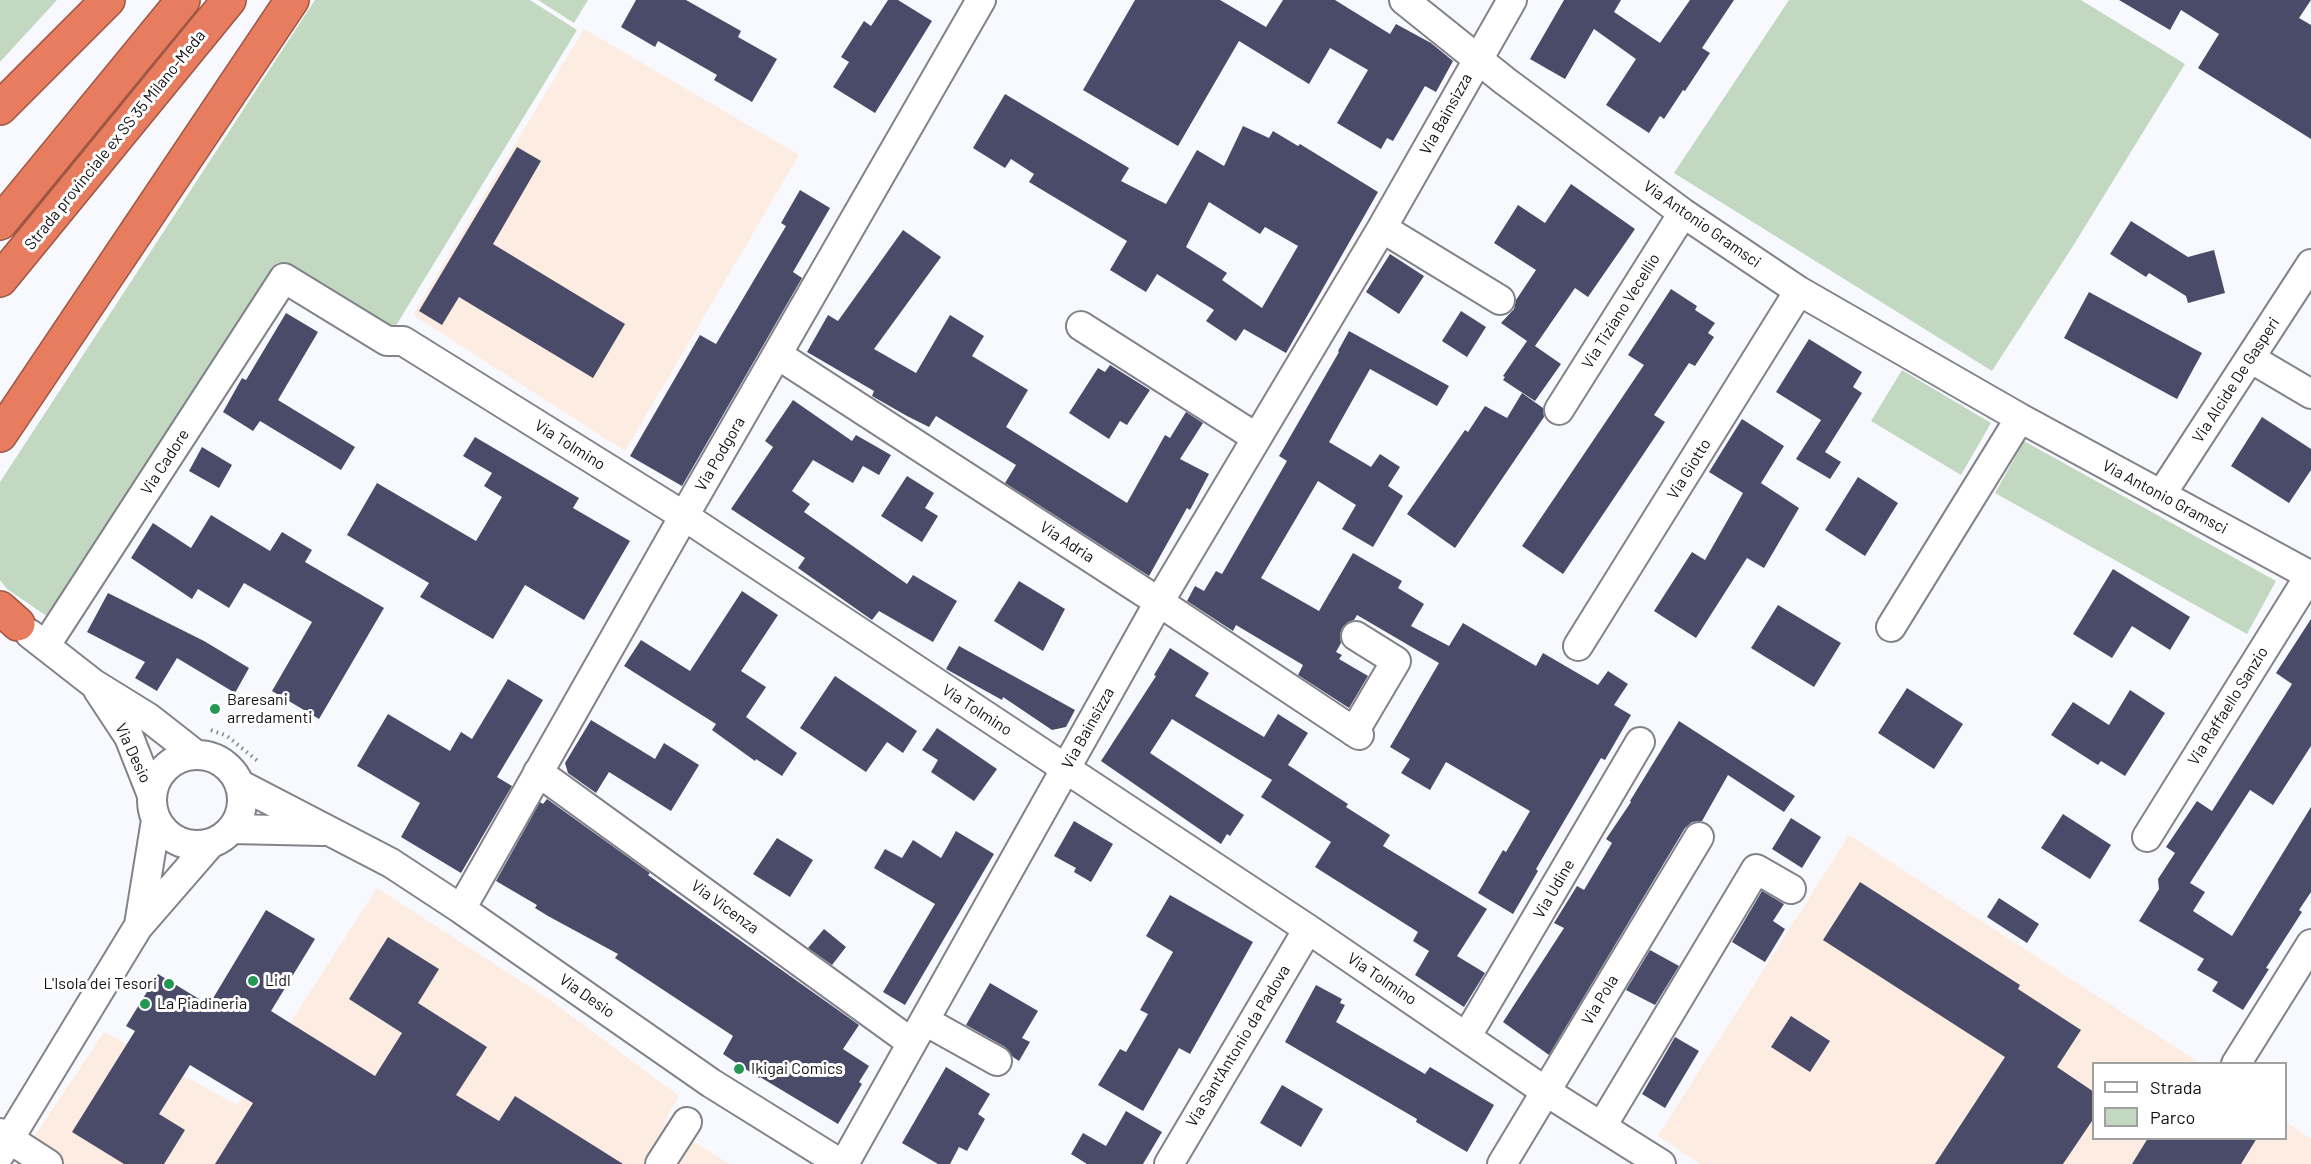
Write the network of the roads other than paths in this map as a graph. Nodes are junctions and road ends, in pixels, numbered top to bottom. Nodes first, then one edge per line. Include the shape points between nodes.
1 (108, 0) edge
2 (183, 0) edge
3 (229, 0) edge
4 (292, 0) edge
5 (981, 0) edge
6 (1404, 0) edge
7 (1512, 0) edge
8 (1477, 59) junction
9 (0, 108) edge
10 (1683, 213) junction
11 (0, 223) edge
12 (1382, 228) junction
13 (2311, 264) edge
14 (284, 278) joint
15 (0, 280) edge
16 (1799, 291) junction
17 (1500, 300) dead end
18 (1081, 326) dead end
19 (778, 355) junction
20 (2250, 358) junction
21 (2311, 394) edge
22 (1559, 410) dead end
23 (2020, 418) junction
24 (0, 435) edge
25 (1257, 438) junction
26 (2161, 495) junction
27 (684, 516) junction
28 (2311, 576) edge
29 (1159, 602) junction
30 (6, 617) edge
31 (1891, 627) dead end
32 (1356, 636) dead end
33 (46, 645) junction
34 (1578, 646) dead end
35 (94, 684) junction
36 (1640, 742) dead end
37 (195, 754) junction
38 (1065, 768) junction
39 (538, 772) junction
40 (239, 784) junction
41 (154, 807) junction
42 (331, 831) junction
43 (221, 837) junction
44 (1699, 837) dead end
45 (2147, 837) dead end
46 (1791, 889) dead end
47 (461, 909) junction
48 (138, 927) junction
49 (1308, 929) junction
50 (2311, 944) edge
51 (919, 1032) junction
52 (1467, 1036) junction
53 (997, 1061) dead end
54 (2237, 1062) edge
55 (1545, 1091) junction
56 (687, 1122) dead end
57 (1602, 1126) junction
58 (3, 1142) edge
59 (48, 1164) edge
60 (660, 1164) edge
61 (842, 1164) edge
62 (1169, 1164) edge
63 (1502, 1164) edge
64 (1661, 1164) edge

1 - 9 highway
2 - 11 highway
3 - 15 highway, Strada provinciale ex SS 35 Milano-Meda
4 - 24 highway
5 - 19 street, Via Podgora
6 - 8 street, Via Antonio Gramsci
7 - 8 street, Via Bainsizza
8 - 10 street, Via Antonio Gramsci
8 - 12 street, Via Bainsizza
10 - 16 street, Via Antonio Gramsci
10 - 22 street, Via Tiziano Vecellio
12 - 17 street
12 - 25 street, Via Bainsizza
13 - 20 street, Via Alcide De Gasperi
14 - 27 street, Via Tolmino via 387,341 403,341
14 - 33 street, Via Cadore
16 - 23 street, Via Antonio Gramsci
16 - 34 street, Via Giotto
18 - 25 street
19 - 27 street, Via Podgora
19 - 29 street, Via Adria
20 - 21 street
20 - 26 street, Via Alcide De Gasperi
23 - 26 street, Via Antonio Gramsci
23 - 31 street
25 - 29 street, Via Bainsizza
26 - 28 street, Via Antonio Gramsci
27 - 38 street, Via Tolmino
27 - 39 street, Via Podgora
28 - 45 street, Via Raffaello Sanzio
29 - 32 street, Via Adria via 1356,733 1396,661
29 - 38 street, Via Bainsizza
30 - 33 street, Via Desio
33 - 35 street, Via Desio
35 - 37 street, Via Desio via 149,718
35 - 41 street, Via Desio via 129,737
36 - 52 street, Via Udine
37 - 40 street via 222,762 233,771
37 - 41 street via 180,757 156,778
38 - 49 street, Via Tolmino
38 - 51 street, Via Bainsizza
39 - 47 street, Via Podgora
39 - 51 street, Via Vicenza
40 - 42 street, Via Desio
40 - 43 street via 243,800 240,815
41 - 43 street via 165,834 179,842 194,846
41 - 48 street
42 - 43 street, Via Desio
42 - 47 street, Via Desio via 391,863
43 - 48 street
44 - 55 street, Via Pola
46 - 57 street via 1756,869
47 - 61 street, Via Desio via 711,1083
48 - 58 street
49 - 52 street, Via Tolmino
49 - 62 street, Via Sant'Antonio da Padova
50 - 54 street
51 - 53 street
51 - 61 street, Via Bainsizza
52 - 55 street, Via Tolmino
55 - 57 street, Via Tolmino
55 - 63 street, Via Pola
56 - 60 street
57 - 64 street, Via Tolmino
58 - 59 street

